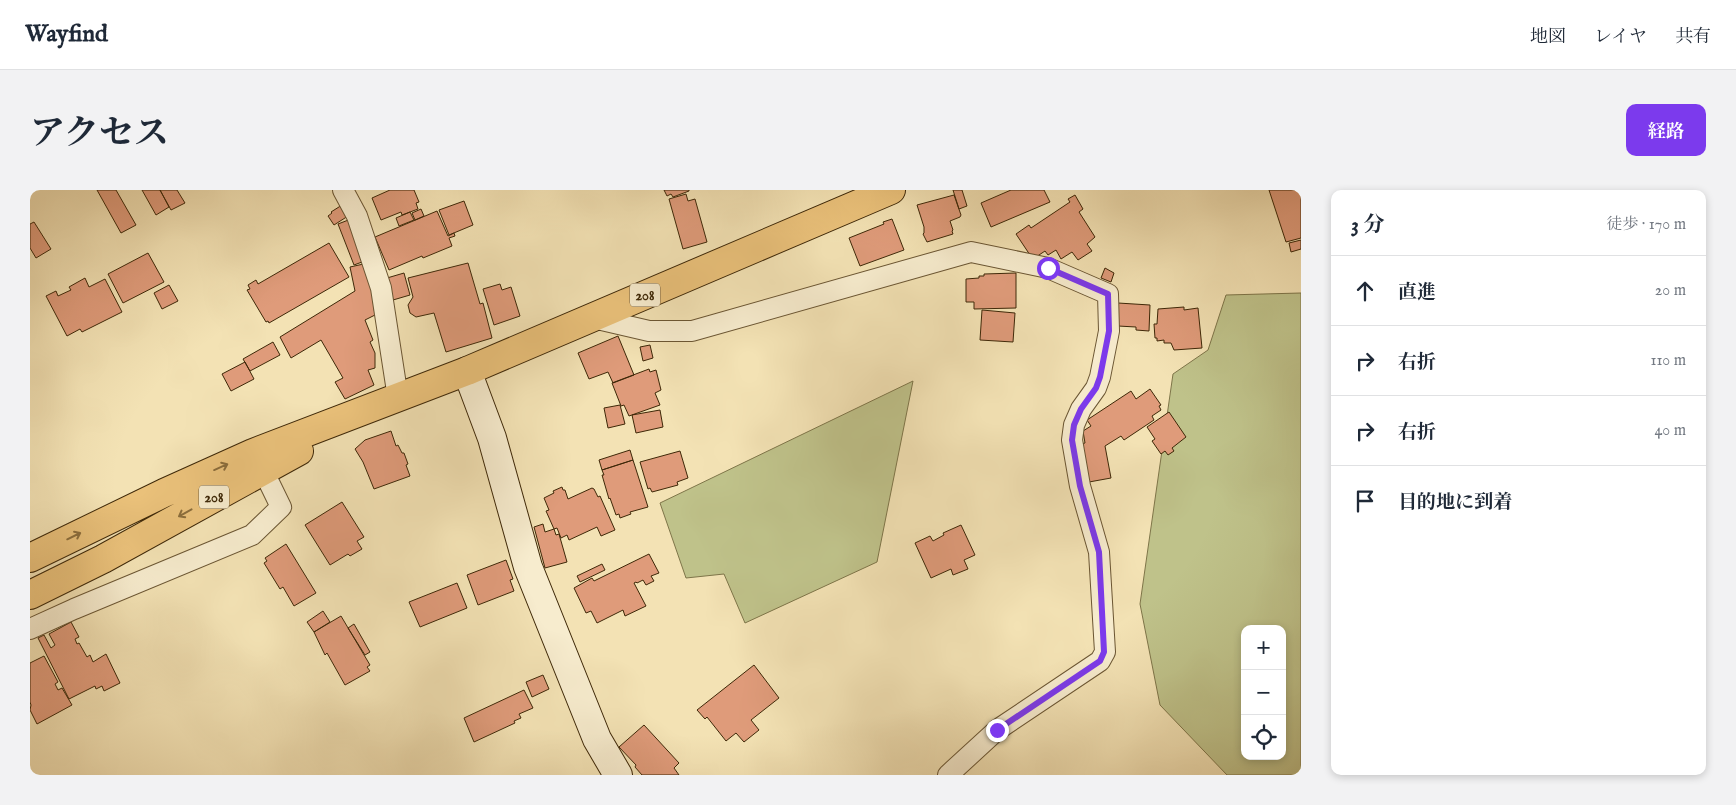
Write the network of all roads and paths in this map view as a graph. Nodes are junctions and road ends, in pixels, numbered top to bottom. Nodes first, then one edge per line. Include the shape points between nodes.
1 (343, 190) edge
2 (891, 190) edge
3 (593, 318) junction
4 (466, 371) junction
5 (398, 398) junction
6 (263, 470) junction
7 (30, 558) edge
8 (30, 595) edge
9 (30, 630) edge
10 (618, 775) edge
11 (948, 775) edge

1 - 5 street via 357,216 382,288
2 - 3 highway, 208
3 - 4 highway, 208
3 - 11 street via 649,331 692,331 971,252 1048,268 1108,294 1109,331 1100,377 1081,409 1072,440 1080,486 1099,552 1104,652 1100,661 997,730
4 - 5 highway, 208
4 - 10 street via 492,438 528,567 597,739
5 - 6 highway, 208
7 -> 5 highway, 208 via 253,453
6 -> 8 highway, 208 via 103,559
6 - 9 street via 281,508 252,534

